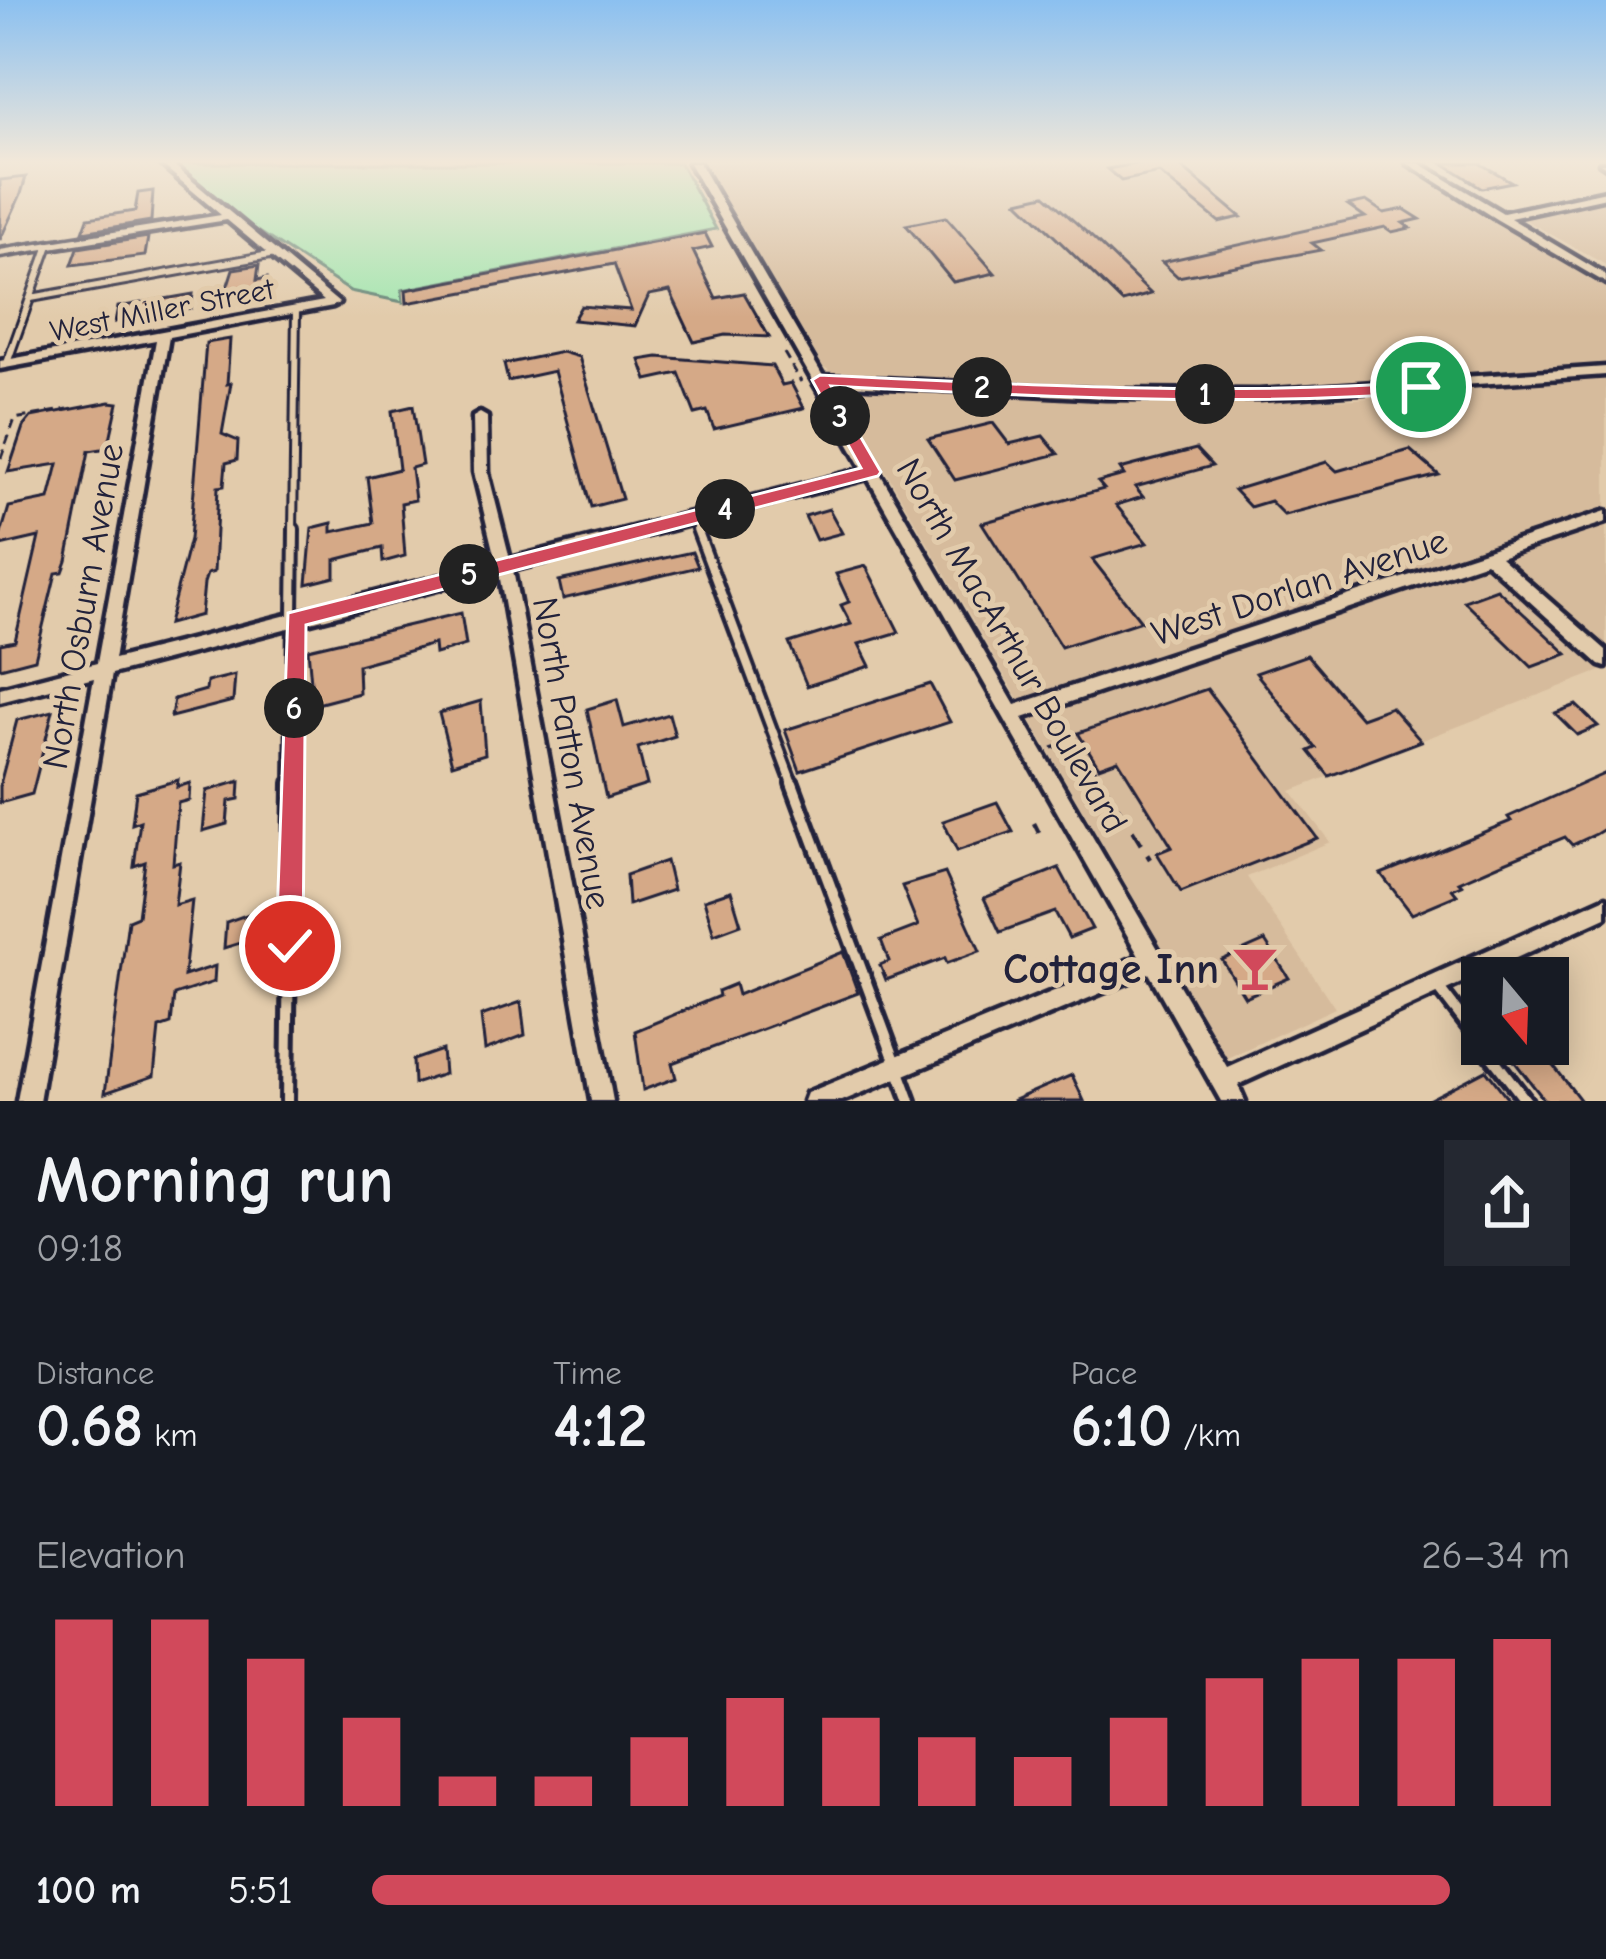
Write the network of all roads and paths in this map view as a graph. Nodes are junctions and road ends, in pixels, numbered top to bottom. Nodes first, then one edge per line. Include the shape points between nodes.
1 (223, 214) edge
2 (724, 214) edge
3 (1496, 214) edge
4 (1512, 214) edge
5 (1500, 217) junction
6 (227, 218) junction
7 (49, 245) junction
8 (0, 253) edge
9 (277, 254) junction
10 (1606, 280) edge
11 (31, 298) junction
12 (296, 310) junction
13 (163, 336) junction
14 (784, 353) dead end
15 (4, 364) edge
16 (1606, 371) edge
17 (820, 380) junction
18 (801, 382) dead end
19 (68, 409) dead end
20 (480, 417) dead end
21 (1, 458) edge
22 (872, 472) junction
23 (1606, 516) edge
24 (693, 517) junction
25 (1488, 555) junction
26 (502, 566) junction
27 (295, 619) junction
28 (1606, 660) edge
29 (105, 668) junction
30 (0, 695) edge
31 (1011, 714) junction
32 (1050, 749) dead end
33 (1034, 823) dead end
34 (1039, 832) dead end
35 (1150, 859) dead end
36 (1606, 907) edge
37 (1153, 961) junction
38 (1436, 982) junction
39 (1461, 1016) edge
40 (1498, 1065) edge
41 (898, 1067) junction
42 (1228, 1091) edge
43 (28, 1101) edge
44 (287, 1101) edge
45 (602, 1101) edge
46 (815, 1101) edge
47 (910, 1101) edge
48 (1526, 1101) edge

1 - 6 street
2 - 17 street, North MacArthur Boulevard
3 - 5 street
4 - 5 street
5 - 10 street
6 - 7 street
6 - 9 street
7 - 8 street
7 - 11 lane
9 - 11 lane
9 - 12 street, West Miller Street via 332,303
11 - 15 lane
12 - 13 street, West Miller Street
12 - 27 lane
13 - 15 street, West Miller Street
13 - 29 street, North Osburn Avenue
14 - 18 path
16 - 17 street via 1258,395
17 - 22 street, North MacArthur Boulevard
19 - 21 path via 15,419
20 - 26 street, North Patton Avenue via 481,472
22 - 24 street
22 - 31 street, North MacArthur Boulevard
23 - 25 street, West Dorlan Avenue
24 - 26 street
24 - 41 lane
25 - 28 street
25 - 31 street, West Dorlan Avenue
26 - 27 street
26 - 45 street, North Patton Avenue
27 - 29 street
27 - 44 lane
29 - 30 street
29 - 43 street, North Osburn Avenue
31 - 37 street, North MacArthur Boulevard
32 - 35 path via 1077,740
33 - 34 path
36 - 38 street
37 - 41 street
37 - 42 street, North MacArthur Boulevard
38 - 39 lane
38 - 42 street
40 - 48 lane
41 - 46 street
41 - 47 lane

